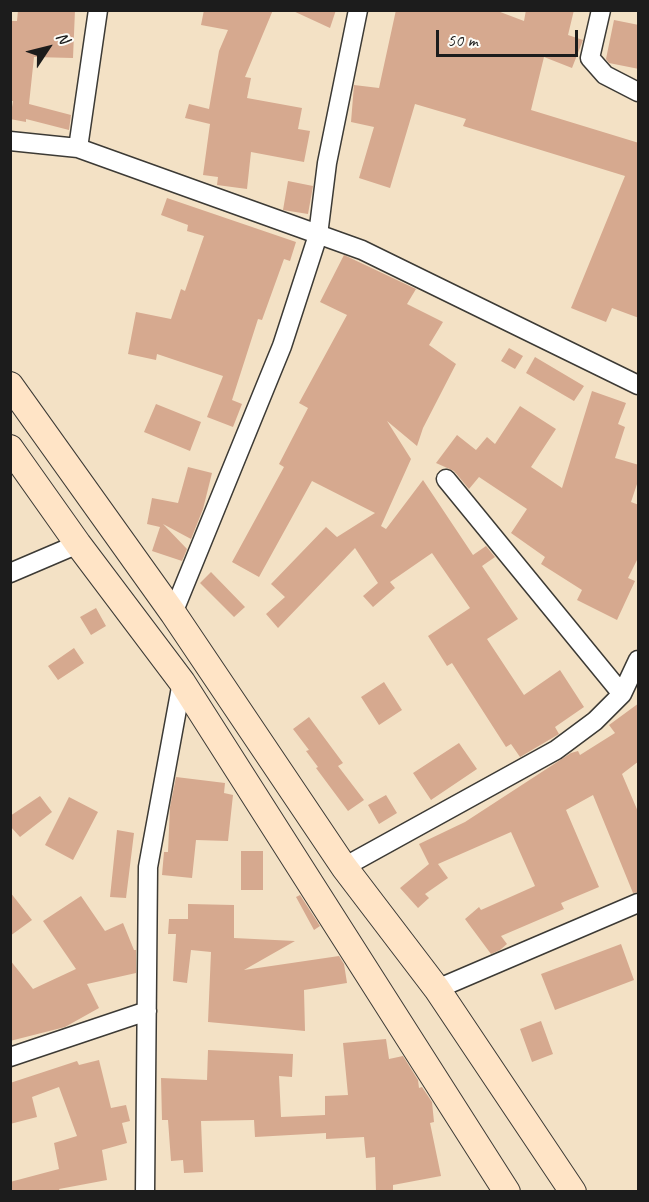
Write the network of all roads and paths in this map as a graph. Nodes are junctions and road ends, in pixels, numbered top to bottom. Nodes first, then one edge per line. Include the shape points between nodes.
1 (98, 10) edge
2 (358, 10) edge
3 (601, 10) edge
4 (639, 92) edge
5 (10, 141) edge
6 (78, 148) junction
7 (318, 235) junction
8 (10, 385) edge
9 (639, 385) edge
10 (10, 448) edge
11 (446, 479) dead end
12 (78, 544) junction
13 (10, 573) edge
14 (174, 613) junction
15 (639, 660) edge
16 (182, 682) junction
17 (622, 694) junction
18 (344, 867) junction
19 (639, 903) edge
20 (437, 989) junction
21 (147, 1011) junction
22 (10, 1058) edge
23 (145, 1191) edge
24 (507, 1191) edge
25 (573, 1191) edge

1 - 6 street
2 - 7 street via 327,163
3 - 4 street via 590,58 605,75
5 - 6 street
6 - 7 street
7 - 9 street via 362,250
7 - 14 street via 282,346
8 - 14 street
10 - 12 street
11 - 17 street
12 - 13 street
12 - 16 street
14 - 18 street
15 - 17 street
16 - 21 street via 148,867
16 - 24 street
17 - 18 street via 595,721 556,750
18 - 20 street
19 - 20 street
20 - 25 street
21 - 22 street
21 - 23 street

